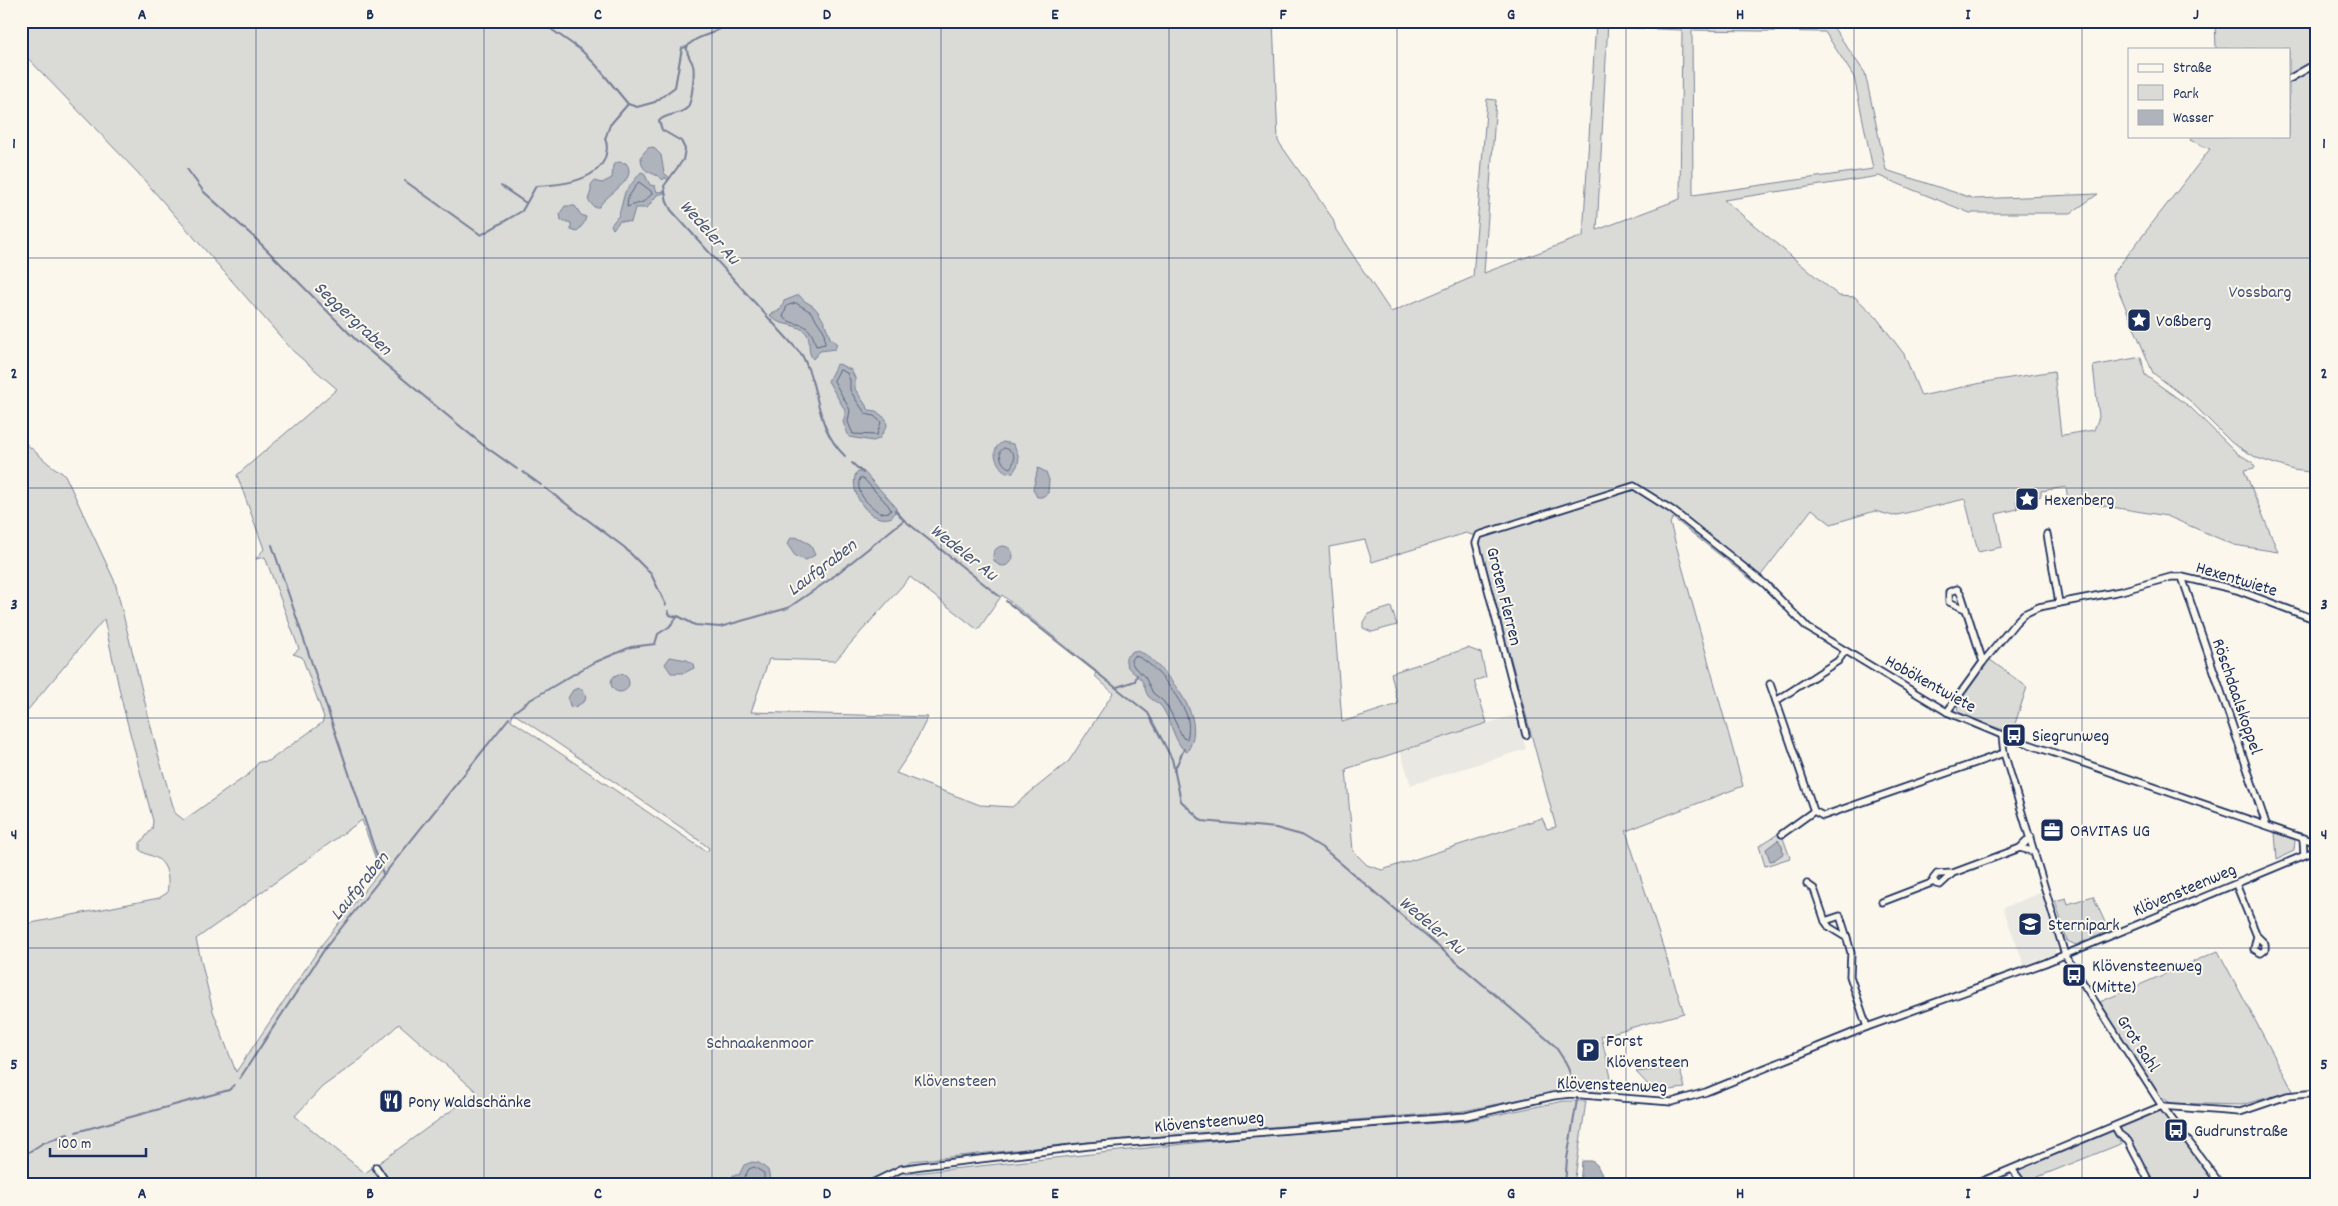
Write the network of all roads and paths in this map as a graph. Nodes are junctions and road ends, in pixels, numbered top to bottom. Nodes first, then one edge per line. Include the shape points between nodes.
1 (2315, 21) edge
2 (2317, 26) edge
3 (2317, 63) edge
4 (2290, 78) edge
5 (1634, 486) joint
6 (2047, 534) dead end
7 (2182, 577) junction
8 (2059, 603) junction
9 (1965, 609) dead end
10 (2317, 620) edge
11 (1845, 651) junction
12 (1982, 662) junction
13 (1770, 684) dead end
14 (1776, 700) junction
15 (1947, 712) junction
16 (2002, 734) junction
17 (1526, 735) dead end
18 (2004, 752) junction
19 (1814, 811) junction
20 (2266, 824) junction
21 (1782, 834) dead end
22 (2031, 836) junction
23 (2304, 838) junction
24 (2317, 843) edge
25 (2020, 848) junction
26 (2317, 850) edge
27 (2035, 852) junction
28 (2304, 855) junction
29 (1953, 874) junction
30 (1934, 882) junction
31 (1808, 884) dead end
32 (2236, 884) junction
33 (1882, 902) dead end
34 (1825, 921) junction
35 (2257, 936) dead end
36 (1847, 938) junction
37 (2065, 955) junction
38 (1867, 1027) junction
39 (2317, 1093) edge
40 (2162, 1106) junction
41 (2115, 1127) junction
42 (376, 1167) dead end
43 (2012, 1169) junction
44 (388, 1185) edge
45 (868, 1185) edge
46 (1973, 1185) edge
47 (2024, 1185) edge
48 (2151, 1185) edge
49 (2221, 1185) edge

1 - 2 street
3 - 4 street
5 - 11 street, Hobökentwiete via 1672,510 1764,584 1808,628
5 - 17 street, Groten Flerren via 1479,535 1476,543
6 - 8 street
7 - 8 street, Hexentwiete
7 - 10 street, Hexentwiete via 2237,590
7 - 20 street, Röschdaalskoppel
8 - 12 street, Hexentwiete via 2024,614
9 - 12 street
11 - 14 street via 1838,661
11 - 15 street, Hobökentwiete
12 - 15 street, Hexentwiete
13 - 14 street
14 - 19 street
15 - 16 street, Hobökentwiete
16 - 18 street, Grot Sahl
16 - 20 street, Hobökentwiete
18 - 19 street via 1823,816
18 - 22 street, Grot Sahl
19 - 21 street
20 - 23 street, Hobökentwiete
22 - 25 street
22 - 27 street, Grot Sahl
23 - 24 street, Hobökentwiete
23 - 28 street
25 - 27 street
25 - 29 street
26 - 28 street, Klövensteenweg
27 - 37 street, Grot Sahl
28 - 32 street, Klövensteenweg
29 - 30 street via 1941,884
29 - 30 street via 1934,875
30 - 33 street
31 - 34 street via 1814,889
32 - 35 street
32 - 37 street, Klövensteenweg
34 - 36 street
34 - 36 street via 1840,916
36 - 38 street via 1851,953 1850,976
37 - 38 street, Klövensteenweg
37 - 40 street, Grot Sahl
38 - 45 street, Klövensteenweg via 1706,1092 1672,1102 1570,1094 1466,1116 1098,1146 920,1166 901,1169
39 - 40 street via 2287,1096 2240,1112
40 - 41 street
40 - 49 street, Grot Sahl
41 - 43 street
41 - 48 street via 2128,1141
42 - 44 street
43 - 46 street
43 - 47 street

